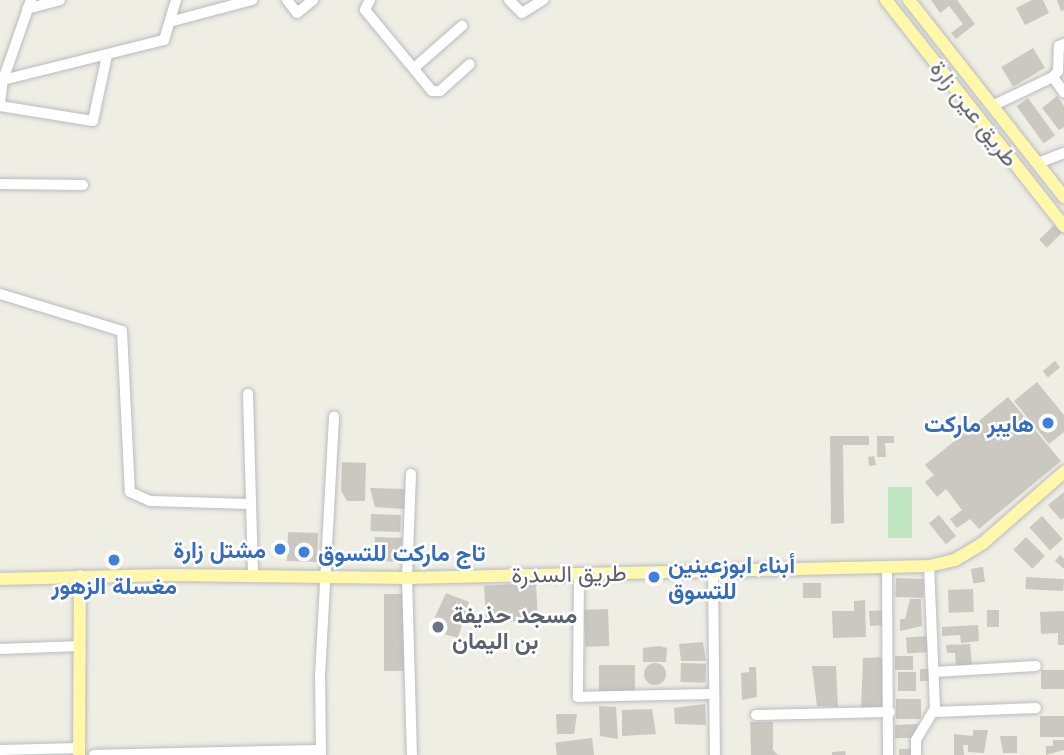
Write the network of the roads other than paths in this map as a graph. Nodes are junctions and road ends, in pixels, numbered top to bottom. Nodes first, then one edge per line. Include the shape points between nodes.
1 (61, 0) edge
2 (176, 0) edge
3 (252, 0) edge
4 (287, 0) edge
5 (313, 0) edge
6 (370, 0) edge
7 (509, 0) edge
8 (543, 0) edge
9 (886, 0) edge
10 (909, 0) edge
11 (29, 4) edge
12 (173, 22) junction
13 (462, 26) dead end
14 (1064, 44) edge
15 (107, 55) junction
16 (470, 64) dead end
17 (414, 68) junction
18 (1053, 77) junction
19 (3, 80) junction
20 (1064, 93) edge
21 (0, 99) edge
22 (992, 106) junction
23 (1064, 153) edge
24 (1038, 163) junction
25 (0, 184) edge
26 (83, 185) dead end
27 (1064, 197) edge
28 (1064, 226) edge
29 (0, 294) edge
30 (248, 394) dead end
31 (334, 416) dead end
32 (1064, 472) edge
33 (411, 474) dead end
34 (251, 504) junction
35 (929, 566) junction
36 (887, 567) junction
37 (713, 571) junction
38 (579, 573) junction
39 (253, 575) junction
40 (80, 576) junction
41 (325, 578) junction
42 (0, 579) edge
43 (407, 579) junction
44 (80, 646) junction
45 (0, 649) edge
46 (1036, 666) dead end
47 (934, 672) junction
48 (715, 694) junction
49 (1036, 708) dead end
50 (890, 712) junction
51 (934, 712) junction
52 (756, 715) dead end
53 (0, 750) edge
54 (79, 752) edge
55 (321, 752) edge
56 (94, 755) edge
57 (412, 755) edge
58 (715, 755) edge
59 (888, 755) edge
60 (916, 755) edge

1 - 11 street
2 - 12 street
3 - 12 street
4 - 5 street via 297,13
6 - 17 street via 365,10
7 - 8 street via 525,13
9 - 28 main road, طريق عين زارة
10 - 22 main road, طريق عين زارة
11 - 19 street
12 - 15 street via 164,40
13 - 17 street
14 - 18 street via 1059,46 1058,71
15 - 19 street
15 - 21 street via 93,121
16 - 17 street via 436,93
18 - 20 street
18 - 22 street
19 - 21 street
22 - 24 main road, طريق عين زارة
23 - 24 street
24 - 27 main road, طريق عين زارة
25 - 26 street
29 - 34 street via 122,331 130,492 150,502
30 - 34 street
31 - 41 street
32 - 35 main road, طريق السدرة via 983,543 956,560
33 - 43 street
34 - 39 street
35 - 36 main road, طريق السدرة
35 - 47 street
36 - 37 main road, طريق السدرة
36 - 50 street
37 - 38 main road, طريق السدرة
37 - 48 street
38 - 43 main road, طريق السدرة
38 - 48 street via 578,697
39 - 40 main road, طريق السدرة
39 - 41 main road, طريق السدرة
40 - 42 main road, طريق السدرة
40 - 44 main road
41 - 43 main road, طريق السدرة
41 - 55 street
43 - 57 street
44 - 45 street
44 - 54 main road
46 - 47 street
47 - 51 street
48 - 58 street
49 - 51 street
50 - 52 street
50 - 59 street
51 - 60 street via 916,740
53 - 54 street
55 - 56 street

